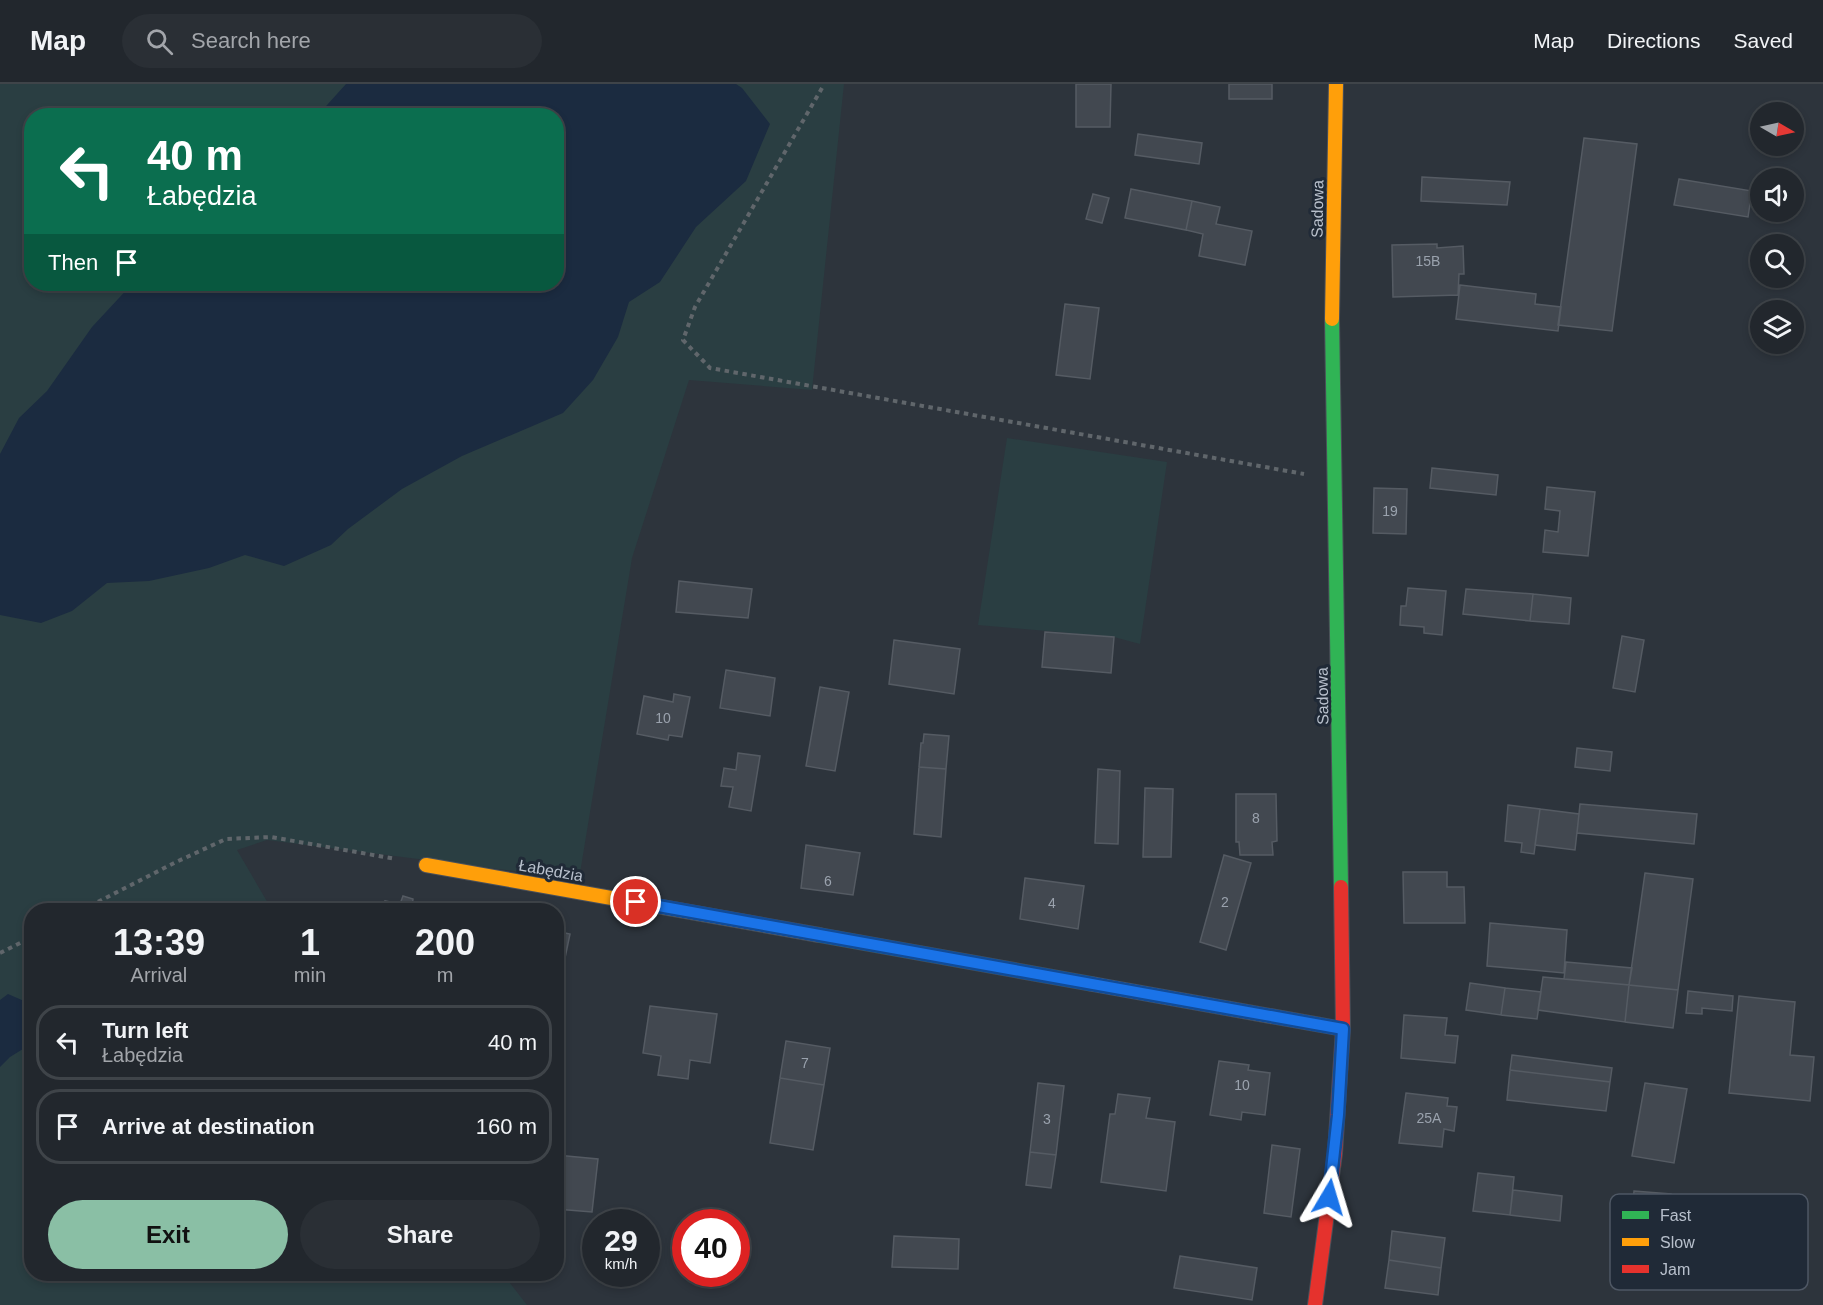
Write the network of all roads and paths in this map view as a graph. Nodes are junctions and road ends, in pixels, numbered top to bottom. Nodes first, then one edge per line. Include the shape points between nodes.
1 (1336, 84) edge
2 (822, 88) dead end
3 (1334, 480) junction
4 (426, 865) joint
5 (96, 903) edge
6 (24, 941) edge
7 (0, 953) edge
8 (1343, 1029) junction
9 (1315, 1305) edge

1 - 3 street, Sadowa via 1331,282
2 - 3 path via 695,307 684,340 710,368
3 - 8 street, Sadowa
4 - 5 path via 272,837 226,839
4 - 8 street, Łabędzia
6 - 7 path
8 - 9 street, Sadowa via 1335,1153

